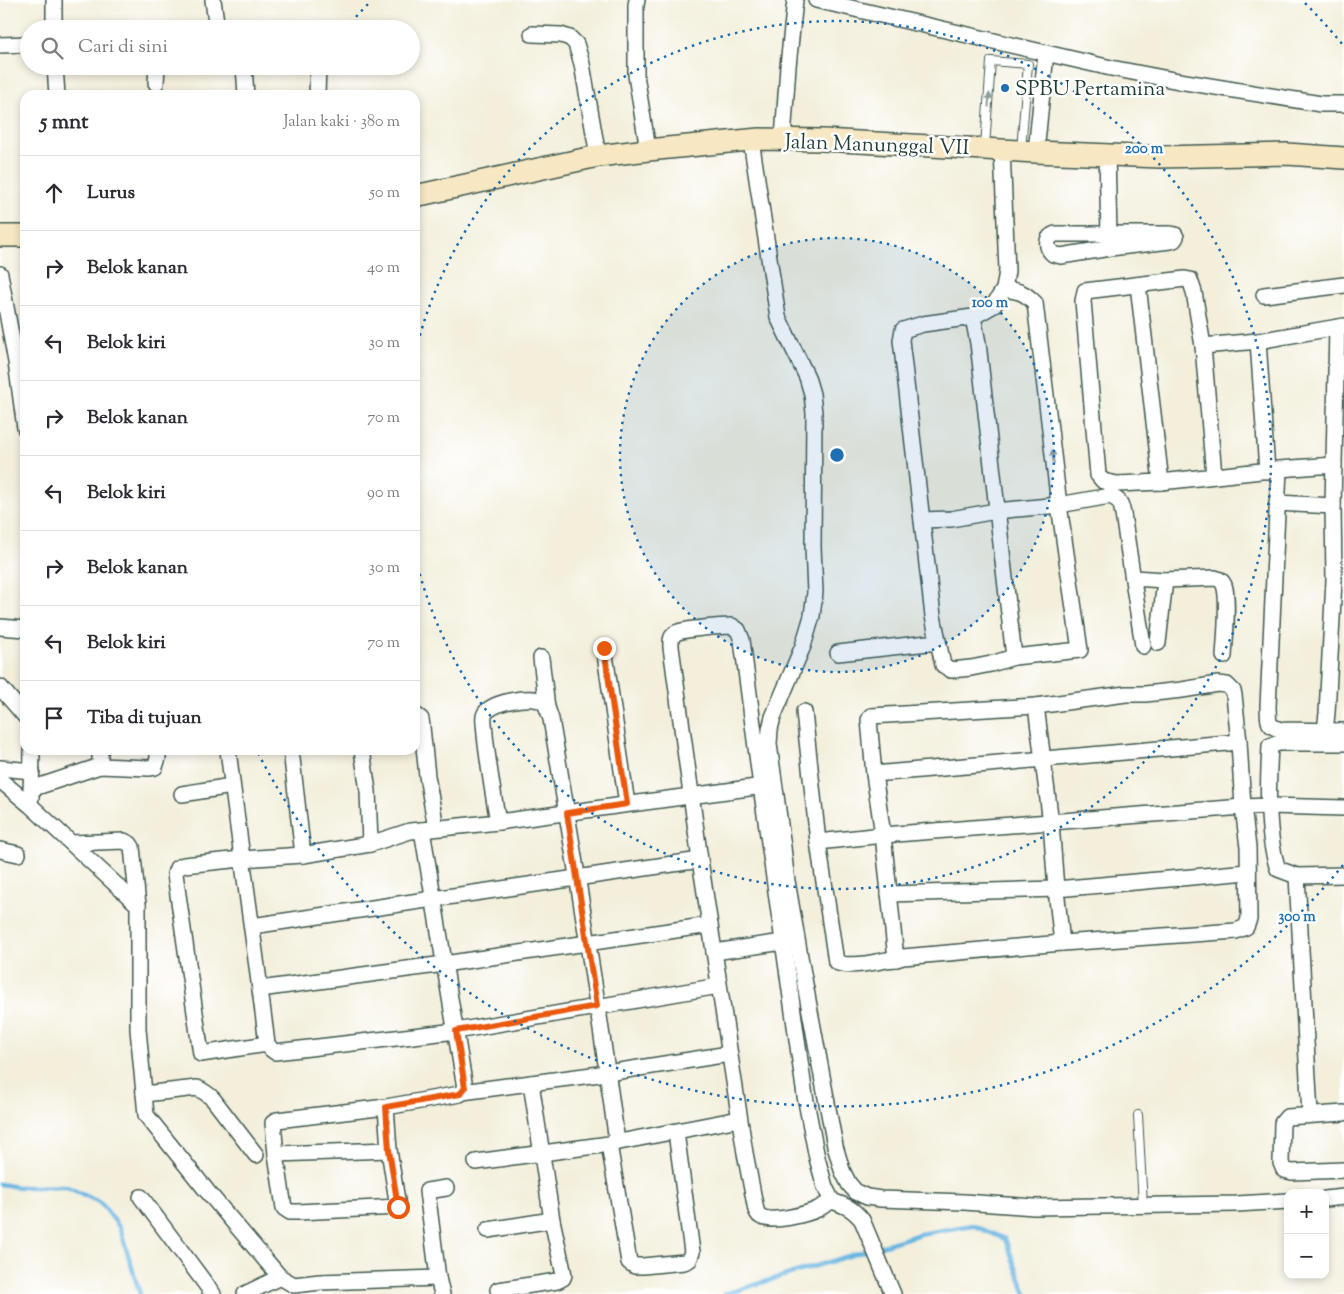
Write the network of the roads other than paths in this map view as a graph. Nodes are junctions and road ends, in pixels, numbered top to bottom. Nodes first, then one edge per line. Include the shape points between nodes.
1 (54, 0) edge
2 (213, 0) edge
3 (637, 0) edge
4 (796, 0) edge
5 (816, 0) edge
6 (54, 20) edge
7 (216, 20) edge
8 (532, 34) dead end
9 (20, 44) edge
10 (0, 45) edge
11 (1046, 53) junction
12 (56, 75) edge
13 (156, 75) edge
14 (245, 75) edge
15 (318, 75) edge
16 (156, 83) dead end
17 (57, 90) edge
18 (246, 90) edge
19 (317, 90) edge
20 (1344, 104) edge
21 (752, 140) junction
22 (783, 140) junction
23 (648, 150) junction
24 (1011, 150) junction
25 (1106, 154) junction
26 (598, 156) junction
27 (1344, 158) edge
28 (420, 195) edge
29 (1108, 234) junction
30 (0, 236) edge
31 (20, 236) edge
32 (0, 274) edge
33 (1138, 285) junction
34 (1344, 285) edge
35 (1004, 289) junction
36 (1264, 295) dead end
37 (973, 317) junction
38 (1340, 327) edge
39 (1258, 341) junction
40 (1203, 346) junction
41 (20, 391) edge
42 (1334, 465) junction
43 (1273, 470) junction
44 (1214, 476) junction
45 (1161, 482) junction
46 (1339, 484) edge
47 (1277, 503) junction
48 (1059, 505) junction
49 (1333, 506) junction
50 (996, 511) junction
51 (922, 520) junction
52 (1133, 578) junction
53 (1165, 580) junction
54 (0, 627) edge
55 (20, 629) edge
56 (937, 642) junction
57 (1158, 643) dead end
58 (1142, 646) dead end
59 (604, 648) dead end
60 (838, 653) dead end
61 (1224, 656) dead end
62 (1014, 657) junction
63 (542, 658) dead end
64 (0, 687) edge
65 (1036, 706) junction
66 (547, 708) junction
67 (20, 710) edge
68 (804, 712) dead end
69 (420, 719) edge
70 (1325, 731) junction
71 (1344, 731) edge
72 (1239, 742) junction
73 (1344, 743) edge
74 (32, 755) edge
75 (100, 755) edge
76 (158, 755) edge
77 (229, 755) edge
78 (292, 755) edge
79 (363, 755) edge
80 (1044, 760) junction
81 (100, 766) junction
82 (0, 768) edge
83 (32, 771) junction
84 (874, 774) junction
85 (0, 780) edge
86 (768, 785) junction
87 (232, 786) junction
88 (31, 789) junction
89 (182, 794) dead end
90 (691, 795) junction
91 (627, 804) junction
92 (30, 805) junction
93 (1269, 806) junction
94 (1243, 808) junction
95 (1344, 808) edge
96 (567, 813) junction
97 (498, 822) junction
98 (1051, 823) junction
99 (429, 829) junction
100 (883, 835) junction
101 (818, 842) junction
102 (72, 843) junction
103 (370, 844) junction
104 (0, 850) edge
105 (18, 854) dead end
106 (302, 855) junction
107 (241, 859) junction
108 (700, 860) junction
109 (1248, 872) junction
110 (1344, 875) edge
111 (1297, 876) junction
112 (577, 877) junction
113 (1056, 889) junction
114 (889, 894) junction
115 (433, 898) junction
116 (138, 906) junction
117 (710, 925) junction
118 (252, 926) junction
119 (783, 942) junction
120 (587, 943) junction
121 (1062, 943) junction
122 (714, 952) junction
123 (896, 959) junction
124 (444, 964) junction
125 (719, 986) junction
126 (260, 989) junction
127 (597, 1006) junction
128 (456, 1031) junction
129 (267, 1044) junction
130 (729, 1054) junction
131 (607, 1073) junction
132 (531, 1083) junction
133 (462, 1092) junction
134 (144, 1094) junction
135 (386, 1107) junction
136 (1344, 1113) edge
137 (1138, 1115) dead end
138 (1310, 1115) junction
139 (739, 1119) junction
140 (676, 1132) junction
141 (613, 1143) junction
142 (389, 1150) junction
143 (541, 1153) junction
144 (276, 1154) junction
145 (256, 1155) dead end
146 (476, 1162) dead end
147 (1344, 1170) edge
148 (446, 1188) dead end
149 (141, 1197) dead end
150 (1344, 1198) edge
151 (1329, 1199) edge
152 (832, 1201) junction
153 (1284, 1201) edge
154 (1143, 1206) junction
155 (552, 1220) junction
156 (488, 1230) dead end
157 (280, 1277) junction
158 (438, 1278) junction
159 (294, 1289) edge
160 (498, 1290) dead end
161 (213, 1294) edge
162 (245, 1294) edge
163 (442, 1294) edge
164 (893, 1294) edge

1 - 6 street
2 - 7 street
3 - 23 street via 636,75
4 - 22 street
5 - 11 street
8 - 26 street via 561,35 576,44
9 - 10 street
11 - 20 street via 1179,81 1321,104
11 - 24 street
12 - 17 street
13 - 16 street
14 - 18 street
15 - 19 street
21 - 22 street, Jalan Manunggal VII
21 - 23 street, Jalan Manunggal VII
21 - 86 street via 778,317 807,377 814,413 815,592 803,646 773,716
22 - 24 street, Jalan Manunggal VII
23 - 26 street, Jalan Manunggal VII
24 -> 24 lane via 991,61 1028,64
24 - 25 street, Jalan Manunggal VII
24 - 35 street
25 - 27 street, Jalan Manunggal VII via 1287,154
25 - 29 street
26 - 28 street, Jalan Manunggal VII
29 - 29 street via 1169,234 1176,238 1061,256 1052,254 1047,247 1048,240 1055,234
30 - 31 street
32 - 41 street
33 - 40 street via 1190,280
33 - 45 street
33 - 45 street via 1089,290 1084,294 1098,476 1117,484
34 - 36 street
35 - 37 street via 994,305
48 -> 35 street via 1035,303 1018,290
37 - 50 street
37 - 51 street via 903,330 901,340
38 - 39 street
38 - 42 street
39 - 40 street
39 - 43 street
40 - 44 street
42 - 43 street
42 - 46 street
43 - 44 street
43 - 47 street
44 - 45 street
46 - 49 street
47 - 49 street
47 - 70 street via 1269,722 1281,730
48 - 50 street
48 - 52 street via 1110,496 1117,498 1124,514
48 - 62 street via 1080,650
49 - 70 street via 1334,580
50 - 51 street via 951,519
50 - 62 street
51 - 56 street
52 - 53 street
52 - 58 street
53 - 57 street
53 - 61 street via 1215,578 1222,582 1226,594
54 - 55 street
56 - 60 street
56 - 62 street via 943,665 951,670
59 - 91 street
63 - 66 street
64 - 67 street
65 - 72 street via 1224,684 1234,695
65 - 80 street
65 - 84 street via 871,716
66 - 96 street
66 - 97 street via 534,698 521,699 495,705 484,716
68 - 101 street
69 - 99 street
70 - 71 street
72 - 80 street
72 - 94 street
73 - 93 street via 1279,743 1270,746
74 - 83 street
75 - 81 street
76 - 81 street via 158,762 152,768
77 - 87 street
78 - 106 street
79 - 103 street
80 - 84 street
80 - 98 street
81 - 88 street
82 - 83 street
83 - 88 street
84 - 100 street
85 - 92 street
86 - 90 street
86 - 90 street via 738,630 724,626 684,631 671,637 671,647
86 - 119 street
86 - 154 street via 783,847 803,978 835,1146 842,1170 856,1192 881,1199 1034,1206
87 - 89 street
87 - 107 street
88 - 92 street
90 - 91 street
90 - 108 street
91 - 96 street
92 - 102 street
93 - 94 street
93 - 95 street
93 - 111 street via 1278,869
94 - 98 street
94 - 109 street
96 - 97 street
96 - 112 street
97 - 99 street
98 - 100 street
98 - 113 street
99 - 103 street via 410,831
99 - 115 street
100 - 101 street
100 - 114 street
101 - 123 street via 836,962 842,965
102 - 116 street
102 - 116 street via 124,841 130,844
103 - 106 street
104 - 105 street
106 - 107 street
107 - 118 street
107 - 129 street via 184,865 177,868 175,874 201,1054
108 - 112 street
108 - 117 street
109 - 113 street
109 - 121 street via 1249,919 1242,929
110 - 111 street
111 - 138 street
112 - 115 street
112 - 120 street
113 - 114 street
113 - 121 street
114 - 123 street
115 - 118 street
115 - 124 street
116 - 134 street via 138,1028
117 - 120 street
117 - 122 street
118 - 126 street
119 - 122 street
119 - 152 street via 805,1096 817,1158
120 - 124 street
120 - 127 street
121 - 123 street
122 - 125 street
124 - 126 street
124 - 128 street
125 - 127 street
125 - 130 street
126 - 129 street
127 - 128 street
127 - 131 street
128 - 129 street via 275,1052
128 - 133 street via 465,1088
130 - 131 street
130 - 139 street
131 - 132 street
131 - 141 street
132 - 133 street
132 - 143 street
133 - 135 street
134 - 145 street via 203,1090
134 - 157 street via 146,1115 150,1121
135 - 142 street
135 - 144 street via 277,1120 273,1123
136 - 138 street
137 - 154 lane
138 - 147 street via 1287,1117 1282,1123 1281,1164 1284,1170
139 - 140 street
139 - 152 street via 753,1200 759,1216 775,1220 818,1209
140 - 141 street
140 - 141 street via 692,1252 689,1260 684,1262 636,1266 629,1262
141 - 143 street
142 - 144 street
142 - 144 street via 398,1207 308,1212 290,1212 284,1208
143 - 146 street
143 - 155 street
148 - 158 street via 427,1191
149 - 161 street
150 - 151 street
152 - 164 street via 848,1206 862,1220
153 - 154 street
155 - 156 street
155 - 160 street via 563,1278
157 - 159 street
157 - 162 street
158 - 159 street via 320,1282
158 - 163 street

